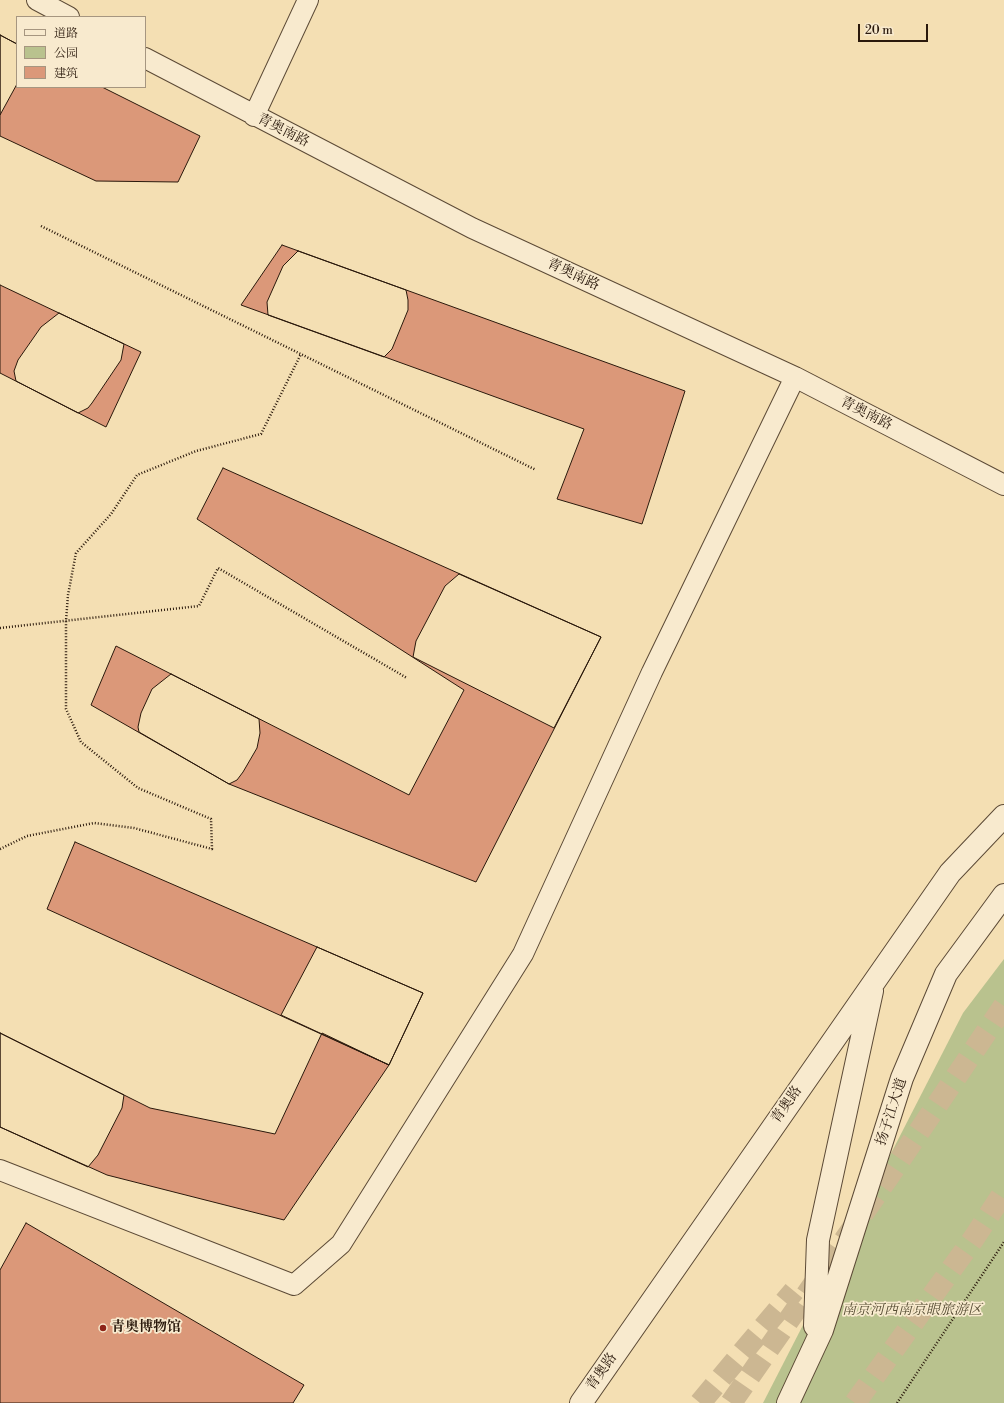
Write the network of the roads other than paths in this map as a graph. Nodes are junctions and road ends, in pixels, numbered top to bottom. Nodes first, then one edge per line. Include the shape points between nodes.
1 (37, 0) edge
2 (308, 0) edge
3 (67, 16) edge
4 (146, 59) edge
5 (254, 116) junction
6 (795, 377) junction
7 (1004, 485) edge
8 (1004, 816) edge
9 (1004, 895) edge
10 (874, 982) junction
11 (0, 1170) edge
12 (815, 1345) junction
13 (581, 1403) edge
14 (788, 1403) edge

1 - 3 street
2 - 5 street
4 - 5 street, 青奥南路
5 - 6 street, 青奥南路 via 472,228
6 - 7 street, 青奥南路
6 - 11 street via 652,672 523,954 341,1244 294,1285
8 - 10 street, 青奥路 via 950,873
9 - 12 street, 扬子江大道 via 946,974 908,1064
10 - 12 street via 818,1240
10 - 13 street, 青奥路
12 - 14 street, 扬子江大道

